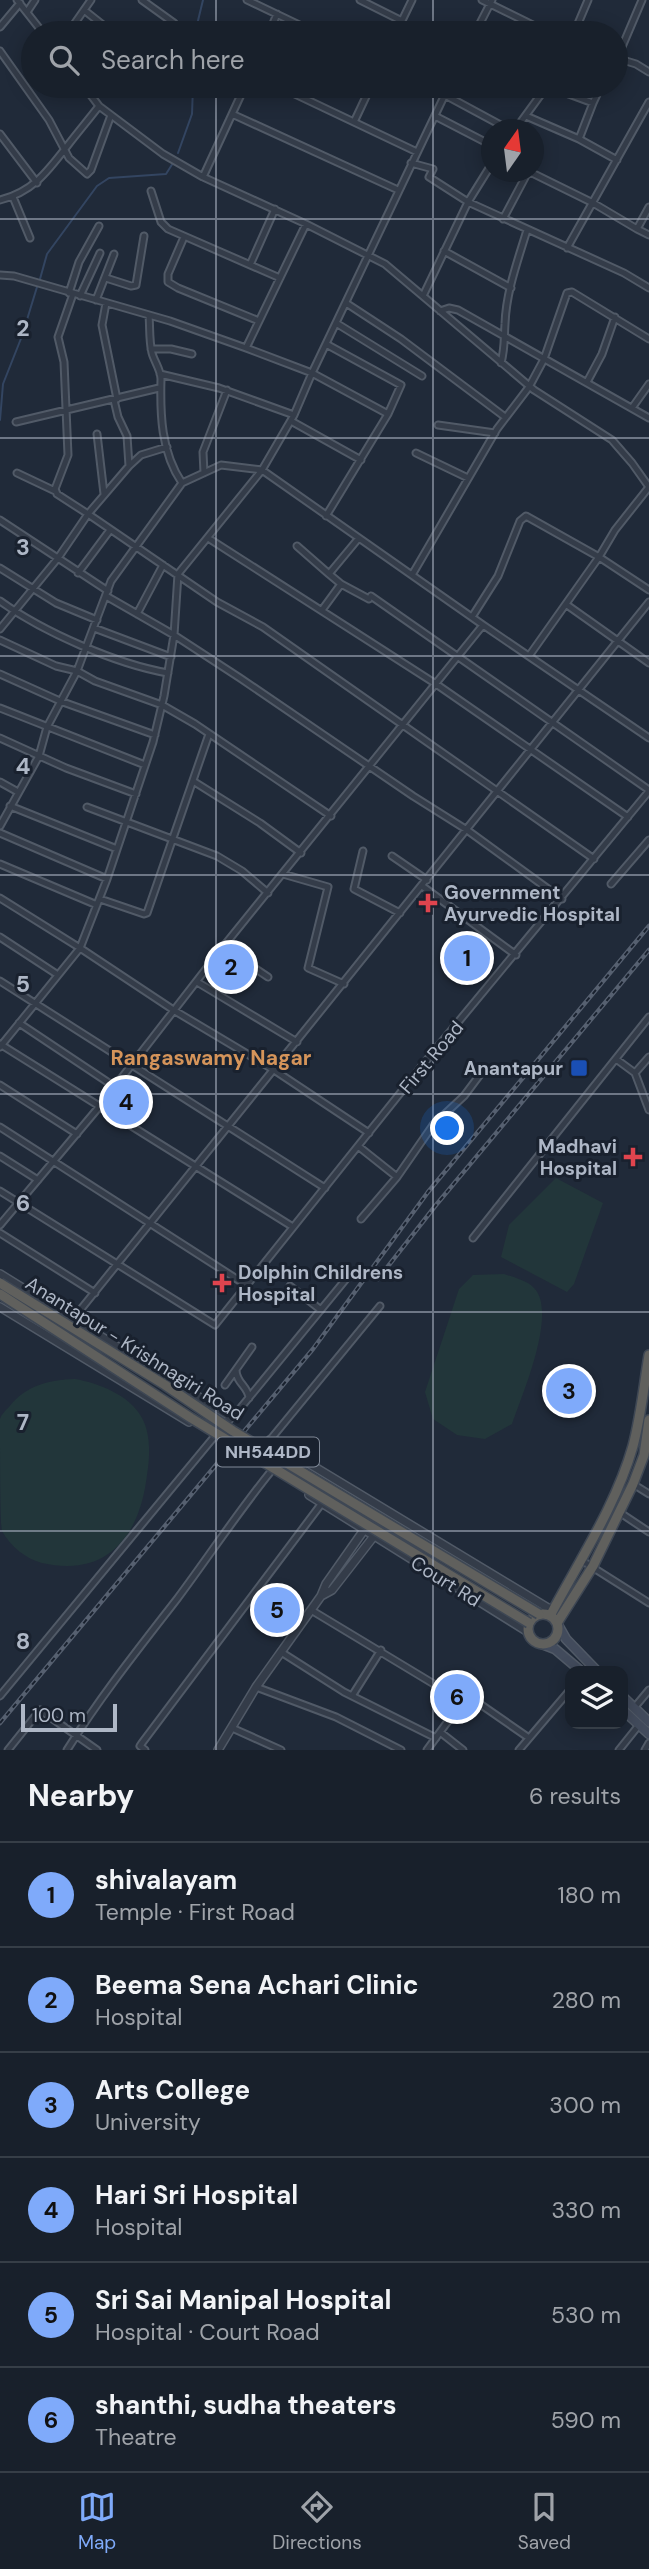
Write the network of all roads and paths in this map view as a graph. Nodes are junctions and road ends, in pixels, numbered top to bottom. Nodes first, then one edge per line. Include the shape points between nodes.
1 (35, 0) edge
2 (91, 0) edge
3 (142, 0) edge
4 (247, 0) edge
5 (360, 0) edge
6 (412, 0) edge
7 (482, 0) edge
8 (589, 0) edge
9 (642, 0) edge
10 (19, 2) edge
11 (491, 2) edge
12 (84, 10) junction
13 (27, 12) junction
14 (277, 14) junction
15 (34, 21) edge
16 (76, 21) edge
17 (98, 21) edge
18 (171, 21) edge
19 (274, 21) edge
20 (291, 21) edge
21 (402, 21) joint
22 (481, 21) edge
23 (527, 21) edge
24 (579, 21) edge
25 (0, 27) edge
26 (628, 32) edge
27 (0, 51) edge
28 (628, 62) edge
29 (649, 72) edge
30 (21, 78) edge
31 (34, 98) edge
32 (93, 98) edge
33 (239, 98) edge
34 (303, 98) edge
35 (365, 98) edge
36 (443, 98) edge
37 (452, 98) edge
38 (539, 98) edge
39 (579, 98) edge
40 (595, 98) edge
41 (649, 102) edge
42 (593, 103) junction
43 (99, 106) junction
44 (232, 114) junction
45 (111, 115) junction
46 (435, 116) junction
47 (526, 116) junction
48 (492, 119) edge
49 (523, 119) edge
50 (354, 122) junction
51 (0, 134) edge
52 (481, 139) edge
53 (579, 139) junction
54 (65, 149) junction
55 (417, 152) junction
56 (617, 160) junction
57 (411, 163) junction
58 (204, 177) junction
59 (544, 179) edge
60 (481, 182) edge
61 (523, 182) edge
62 (37, 183) junction
63 (398, 190) junction
64 (151, 191) dead end
65 (13, 197) junction
66 (0, 200) edge
67 (468, 202) junction
68 (593, 202) junction
69 (649, 207) edge
70 (275, 209) junction
71 (503, 219) junction
72 (306, 224) junction
73 (99, 226) dead end
74 (637, 229) junction
75 (527, 230) junction
76 (649, 235) edge
77 (144, 236) dead end
78 (30, 237) dead end
79 (184, 237) junction
80 (567, 248) junction
81 (444, 251) junction
82 (100, 253) dead end
83 (114, 254) dead end
84 (370, 254) junction
85 (250, 265) junction
86 (0, 275) edge
87 (106, 278) junction
88 (280, 278) junction
89 (511, 288) junction
90 (649, 288) edge
91 (74, 295) junction
92 (423, 296) junction
93 (96, 300) junction
94 (106, 303) junction
95 (346, 303) junction
96 (440, 311) junction
97 (149, 315) junction
98 (615, 317) junction
99 (259, 321) junction
100 (336, 323) junction
101 (506, 338) junction
102 (649, 340) edge
103 (326, 344) junction
104 (246, 348) junction
105 (151, 349) junction
106 (192, 354) dead end
107 (544, 359) junction
108 (501, 363) junction
109 (312, 373) junction
110 (160, 374) junction
111 (422, 376) dead end
112 (587, 382) junction
113 (649, 384) edge
114 (529, 387) junction
115 (159, 388) junction
116 (227, 390) junction
117 (116, 400) junction
118 (632, 408) junction
119 (67, 411) junction
120 (388, 414) junction
121 (293, 418) junction
122 (505, 418) junction
123 (649, 418) edge
124 (16, 422) dead end
125 (438, 425) dead end
126 (495, 433) junction
127 (97, 434) dead end
128 (167, 447) junction
129 (416, 453) dead end
130 (361, 460) junction
131 (129, 466) junction
132 (262, 470) junction
133 (204, 473) junction
134 (16, 474) dead end
135 (468, 478) junction
136 (182, 483) junction
137 (649, 487) edge
138 (55, 491) junction
139 (104, 494) junction
140 (88, 514) junction
141 (326, 516) junction
142 (0, 520) edge
143 (110, 530) junction
144 (208, 538) junction
145 (358, 539) junction
146 (297, 546) dead end
147 (135, 548) junction
148 (599, 557) junction
149 (58, 558) junction
150 (163, 565) junction
151 (0, 568) edge
152 (78, 573) junction
153 (178, 574) junction
154 (329, 574) junction
155 (412, 575) junction
156 (341, 584) junction
157 (31, 588) junction
158 (649, 590) edge
159 (107, 594) junction
160 (0, 601) edge
161 (649, 602) edge
162 (567, 605) junction
163 (322, 610) junction
164 (14, 611) junction
165 (137, 614) junction
166 (472, 617) junction
167 (97, 620) junction
168 (483, 625) junction
169 (94, 628) junction
170 (0, 629) edge
171 (174, 635) junction
172 (0, 640) edge
173 (618, 641) junction
174 (86, 646) junction
175 (529, 656) junction
176 (171, 657) junction
177 (459, 657) junction
178 (649, 663) edge
179 (77, 671) junction
180 (168, 673) junction
181 (0, 674) edge
182 (436, 684) junction
183 (579, 690) junction
184 (61, 701) junction
185 (162, 705) junction
186 (0, 708) edge
187 (554, 722) junction
188 (402, 726) junction
189 (47, 727) junction
190 (209, 734) junction
191 (155, 735) junction
192 (0, 738) edge
193 (649, 738) edge
194 (532, 750) junction
195 (39, 756) junction
196 (145, 765) junction
197 (371, 767) junction
198 (193, 781) junction
199 (0, 782) edge
200 (499, 790) junction
201 (649, 791) edge
202 (18, 792) junction
203 (136, 794) junction
204 (0, 804) edge
205 (10, 807) junction
206 (88, 807) dead end
207 (331, 816) junction
208 (628, 817) junction
209 (127, 822) junction
210 (0, 826) edge
211 (467, 830) junction
212 (0, 833) edge
213 (174, 839) junction
214 (649, 840) edge
215 (117, 849) junction
216 (363, 851) dead end
217 (301, 853) junction
218 (392, 856) dead end
219 (594, 859) junction
220 (0, 864) edge
221 (284, 874) junction
222 (107, 879) junction
223 (426, 880) junction
224 (611, 884) dead end
225 (422, 886) junction
226 (268, 893) junction
227 (0, 898) edge
228 (562, 899) junction
229 (98, 902) junction
230 (400, 913) junction
231 (0, 937) edge
232 (223, 947) junction
233 (80, 948) junction
234 (516, 955) junction
235 (58, 975) junction
236 (268, 977) dead end
237 (0, 981) edge
238 (197, 982) junction
239 (344, 984) junction
240 (35, 1003) junction
241 (175, 1011) junction
242 (649, 1017) edge
243 (19, 1023) junction
244 (297, 1042) junction
245 (1, 1046) edge
246 (649, 1057) edge
247 (616, 1059) junction
248 (132, 1066) junction
249 (275, 1070) junction
250 (482, 1072) dead end
251 (635, 1073) junction
252 (0, 1085) edge
253 (115, 1087) junction
254 (648, 1102) edge
255 (99, 1107) junction
256 (649, 1110) edge
257 (229, 1126) junction
258 (0, 1127) edge
259 (369, 1133) junction
260 (77, 1134) junction
261 (358, 1146) junction
262 (0, 1156) edge
263 (53, 1163) junction
264 (196, 1167) junction
265 (397, 1177) junction
266 (38, 1180) junction
267 (324, 1188) junction
268 (0, 1191) edge
269 (19, 1203) junction
270 (361, 1219) dead end
271 (152, 1223) junction
272 (0, 1225) edge
273 (293, 1227) junction
274 (0, 1233) edge
275 (473, 1238) dead end
276 (118, 1265) junction
277 (351, 1273) dead end
278 (0, 1274) edge
279 (0, 1283) edge
280 (246, 1285) junction
281 (290, 1286) dead end
282 (95, 1293) junction
283 (0, 1294) edge
284 (380, 1306) dead end
285 (0, 1307) edge
286 (321, 1310) junction
287 (73, 1319) junction
288 (252, 1347) dead end
289 (649, 1355) edge
290 (236, 1370) junction
291 (225, 1385) dead end
292 (248, 1398) junction
293 (231, 1417) junction
294 (649, 1420) edge
295 (214, 1437) junction
296 (270, 1440) junction
297 (272, 1470) junction
298 (633, 1484) junction
299 (649, 1494) edge
300 (322, 1503) junction
301 (619, 1513) junction
302 (364, 1530) junction
303 (649, 1532) edge
304 (374, 1536) junction
305 (581, 1560) junction
306 (593, 1566) junction
307 (321, 1596) junction
308 (649, 1603) edge
309 (311, 1611) junction
310 (539, 1614) junction
311 (554, 1619) junction
312 (528, 1628) junction
313 (542, 1644) junction
314 (380, 1650) junction
315 (281, 1653) junction
316 (575, 1666) edge
317 (592, 1666) edge
318 (256, 1687) junction
319 (649, 1690) edge
320 (0, 1696) edge
321 (352, 1696) junction
322 (565, 1696) edge
323 (463, 1701) junction
324 (628, 1702) edge
325 (634, 1708) junction
326 (628, 1715) edge
327 (649, 1723) edge
328 (639, 1725) junction
329 (232, 1728) junction
330 (649, 1734) edge
331 (77, 1735) junction
332 (438, 1735) junction
333 (529, 1738) junction
334 (649, 1743) edge
335 (8, 1750) edge
336 (67, 1750) edge
337 (97, 1750) edge
338 (145, 1750) edge
339 (218, 1750) edge
340 (281, 1750) edge
341 (401, 1750) edge
342 (427, 1750) edge
343 (463, 1750) edge
344 (519, 1750) edge
345 (619, 1750) edge
346 (645, 1750) edge

1 - 13 street
2 - 12 street
3 - 18 street
4 - 14 street
5 - 21 street
6 - 21 street
7 - 11 street
8 - 24 street
9 - 26 street
10 - 13 street
10 - 25 street
11 - 22 street
11 - 23 street
12 - 16 street
12 - 17 street
13 - 15 street
14 - 19 street
14 - 20 street
27 - 30 street
28 - 29 street
31 - 54 street
32 - 43 street
33 - 44 street
34 - 50 street
35 - 50 street
36 - 46 street
37 - 48 street
38 - 47 street
39 - 42 street
40 - 42 street
41 - 56 street
42 - 53 street
43 - 45 street
43 - 54 street
44 - 58 street
44 - 63 street
45 - 54 street via 87,174
45 - 58 street via 155,149
46 - 52 street
46 - 55 street
47 - 49 street
47 - 53 street
50 - 55 street
51 - 62 street
53 - 56 street
54 - 62 street
55 - 57 street
56 - 68 street
57 - 63 street
57 - 67 street via 433,169 429,177
58 - 70 street
59 - 68 street
60 - 67 street
61 - 71 street
62 - 65 street
63 - 84 street
64 - 79 street via 164,226
65 - 66 street
65 - 78 street
67 - 71 street
67 - 81 street
68 - 74 street
68 - 80 street
69 - 74 street
70 - 72 street
70 - 85 street
71 - 75 street
72 - 84 street
72 - 88 street
73 - 91 street via 79,262
74 - 76 street
75 - 80 street
75 - 89 street
77 - 87 street via 136,285
79 - 85 street
79 - 99 street via 169,282
80 - 90 street
81 - 89 street
81 - 92 street
82 - 91 street
83 - 87 street
84 - 92 street
84 - 95 street
85 - 88 street
86 - 91 street
87 - 93 street
88 - 99 street
89 - 101 street
91 - 93 street
91 - 119 street via 58,337
92 - 96 street
93 - 94 street
94 - 97 street
94 - 117 street via 102,325
95 - 100 street
95 - 122 street
96 - 101 street via 458,310
96 - 108 street
97 - 104 street
97 - 105 street
98 - 102 street
98 - 107 street via 567,293
98 - 112 street
99 - 104 street
100 - 103 street
100 - 111 street
101 - 107 street
101 - 108 street
103 - 109 street
103 - 120 street via 401,385
104 - 109 street
105 - 106 street
105 - 110 street
107 - 112 street
107 - 114 street
108 - 114 street
109 - 120 street
109 - 121 street
110 - 115 street
110 - 116 street
112 - 118 street
113 - 118 street
114 - 122 street
114 - 137 street via 612,440
115 - 117 street
115 - 128 street
116 - 121 street
116 - 133 street via 203,452
117 - 119 street
117 - 131 street via 127,436
118 - 123 street
119 - 124 street
119 - 138 street via 68,459
120 - 130 street
121 - 130 street
121 - 132 street
122 - 126 street
125 - 126 street
126 - 135 street
127 - 139 street
128 - 131 street via 141,455
128 - 136 street via 171,467
129 - 135 street
130 - 141 street
131 - 139 street
132 - 133 street via 220,465
132 - 141 street
132 - 144 street
133 - 136 street
134 - 138 street
135 - 155 street
136 - 147 street
137 - 148 street
138 - 140 street
139 - 140 street
140 - 143 street
140 - 149 street
141 - 145 street
142 - 149 street
143 - 147 street
143 - 152 street
144 - 153 street
144 - 163 street
145 - 154 street
145 - 155 street
146 - 154 street
147 - 150 street
147 - 159 street
148 - 158 street
148 - 162 street
148 - 166 street via 526,516 498,576
149 - 152 street
149 - 157 street
150 - 153 street
150 - 165 street
151 - 157 street
152 - 159 street
153 - 171 street
153 - 188 street via 263,627
154 - 156 street
155 - 166 street
156 - 163 street
156 - 177 street
157 - 164 street
157 - 167 street
159 - 165 street
159 - 167 street
160 - 164 street
161 - 173 street
162 - 173 street
162 - 175 street
163 - 182 street
164 - 170 street
164 - 174 street
165 - 171 street
166 - 168 street
167 - 169 street
168 - 175 street
168 - 177 street
169 - 174 street
169 - 176 street
171 - 176 street
171 - 197 street
172 - 179 street
173 - 178 street
173 - 183 street
174 - 179 street
174 - 180 street
175 - 183 street
176 - 180 street
177 - 182 street
177 - 187 street
179 - 184 street
179 - 185 street
180 - 185 street
181 - 184 street
182 - 188 street
182 - 194 street
183 - 187 street
183 - 193 street
184 - 189 street
184 - 191 street
185 - 190 street
185 - 191 street
186 - 189 street
187 - 194 street
187 - 201 street
188 - 197 street
188 - 200 street
189 - 195 street
189 - 196 street
190 - 198 street
190 - 207 street
191 - 196 street
192 - 195 street
194 - 200 street
194 - 208 street
195 - 202 street
195 - 203 street
196 - 203 street
197 - 207 street
197 - 211 street
198 - 213 street
198 - 217 street
199 - 202 street
200 - 211 street
200 - 219 street
201 - 208 street, First Road
202 - 205 street
203 - 209 street
204 - 205 street
205 - 210 street
205 - 215 street
206 - 209 street
207 - 217 street
208 - 219 street, First Road
209 - 213 street
209 - 215 street
211 - 223 street
211 - 228 street
212 - 222 street
213 - 226 street via 227,861
213 - 229 street via 146,915
214 - 224 street
215 - 222 street
216 - 230 street via 354,889
217 - 221 street
218 - 223 street
219 - 228 street, First Road
220 - 229 street
221 - 226 street
221 - 239 street via 328,887 308,968
222 - 229 street
223 - 225 street
225 - 230 street
225 - 234 street
226 - 232 street
227 - 233 street
228 - 234 street, First Road
229 - 233 street
230 - 239 street
231 - 235 street
232 - 236 street
232 - 238 street
233 - 235 street
233 - 241 street
234 - 259 street, First Road
235 - 240 street
237 - 240 street
238 - 241 street
238 - 244 street
239 - 244 street
240 - 243 street
240 - 248 street
241 - 248 street
241 - 249 street
242 - 247 street
243 - 245 street
243 - 253 street
244 - 249 street
245 - 255 street
246 - 251 street
247 - 251 street
247 - 275 street
248 - 253 street
248 - 257 street
249 - 257 street
249 - 259 street
250 - 265 street via 433,1125
251 - 254 street
252 - 260 street
253 - 255 street
254 - 256 street
255 - 260 street
255 - 264 street
257 - 264 street
257 - 267 street
258 - 263 street
259 - 261 street, First Road
260 - 263 street
261 - 265 street
261 - 267 street, First Road
262 - 266 street
263 - 266 street
263 - 271 street
264 - 271 street
264 - 273 street
265 - 270 street
266 - 269 street
267 - 273 street, First Road
268 - 269 street
269 - 272 street
269 - 276 street
271 - 276 street
271 - 280 street
273 - 280 street, First Road
274 - 282 street
276 - 280 street, First Road via 215,1325
276 - 282 street
277 - 286 street
278 - 287 street
279 - 310 highway, Anantapur - Krishnagiri Road / NH544DD, bridge via 233,1431
281 - 286 street
282 - 287 street
283 - 312 highway, NH544DD, bridge
284 - 296 street
285 - 295 street
286 - 292 street
287 - 293 street
288 - 290 street
289 - 305 highway via 633,1446
290 - 291 street
290 - 292 street via 236,1379
292 - 293 street
293 - 295 street
294 - 298 highway via 644,1455
295 - 320 street
296 - 297 street via 255,1458
296 - 311 street
297 - 300 street, Court Rd
297 - 331 street
298 - 299 street
298 - 301 highway
300 - 302 street, Court Rd
300 - 338 street via 142,1743
301 - 303 street
301 - 306 highway
302 - 304 street, Court Rd
302 - 307 street
304 - 307 street via 332,1590
304 - 312 street, Court Rd
305 - 306 street
305 - 311 highway
306 - 308 street
306 - 311 highway
307 - 309 street
309 - 314 street
309 - 315 street
310 - 311 highway, Anantapur - Krishnagiri Road
310 - 312 highway
311 - 313 highway via 555,1638
311 - 317 main road
312 - 313 highway via 533,1640
313 - 316 main road
314 - 321 street
314 - 323 street
315 - 318 street
315 - 321 street
318 - 329 street
318 - 341 street via 336,1717
319 - 325 street
321 - 332 street
322 - 333 street
323 - 332 street
323 - 333 street via 467,1695
324 - 325 main road
325 - 327 main road
326 - 328 main road
328 - 330 main road
328 - 345 street
329 - 339 street
329 - 340 street
331 - 335 street via 40,1710
331 - 336 street
331 - 337 street
332 - 342 street
332 - 343 street
333 - 344 street
334 - 346 street

